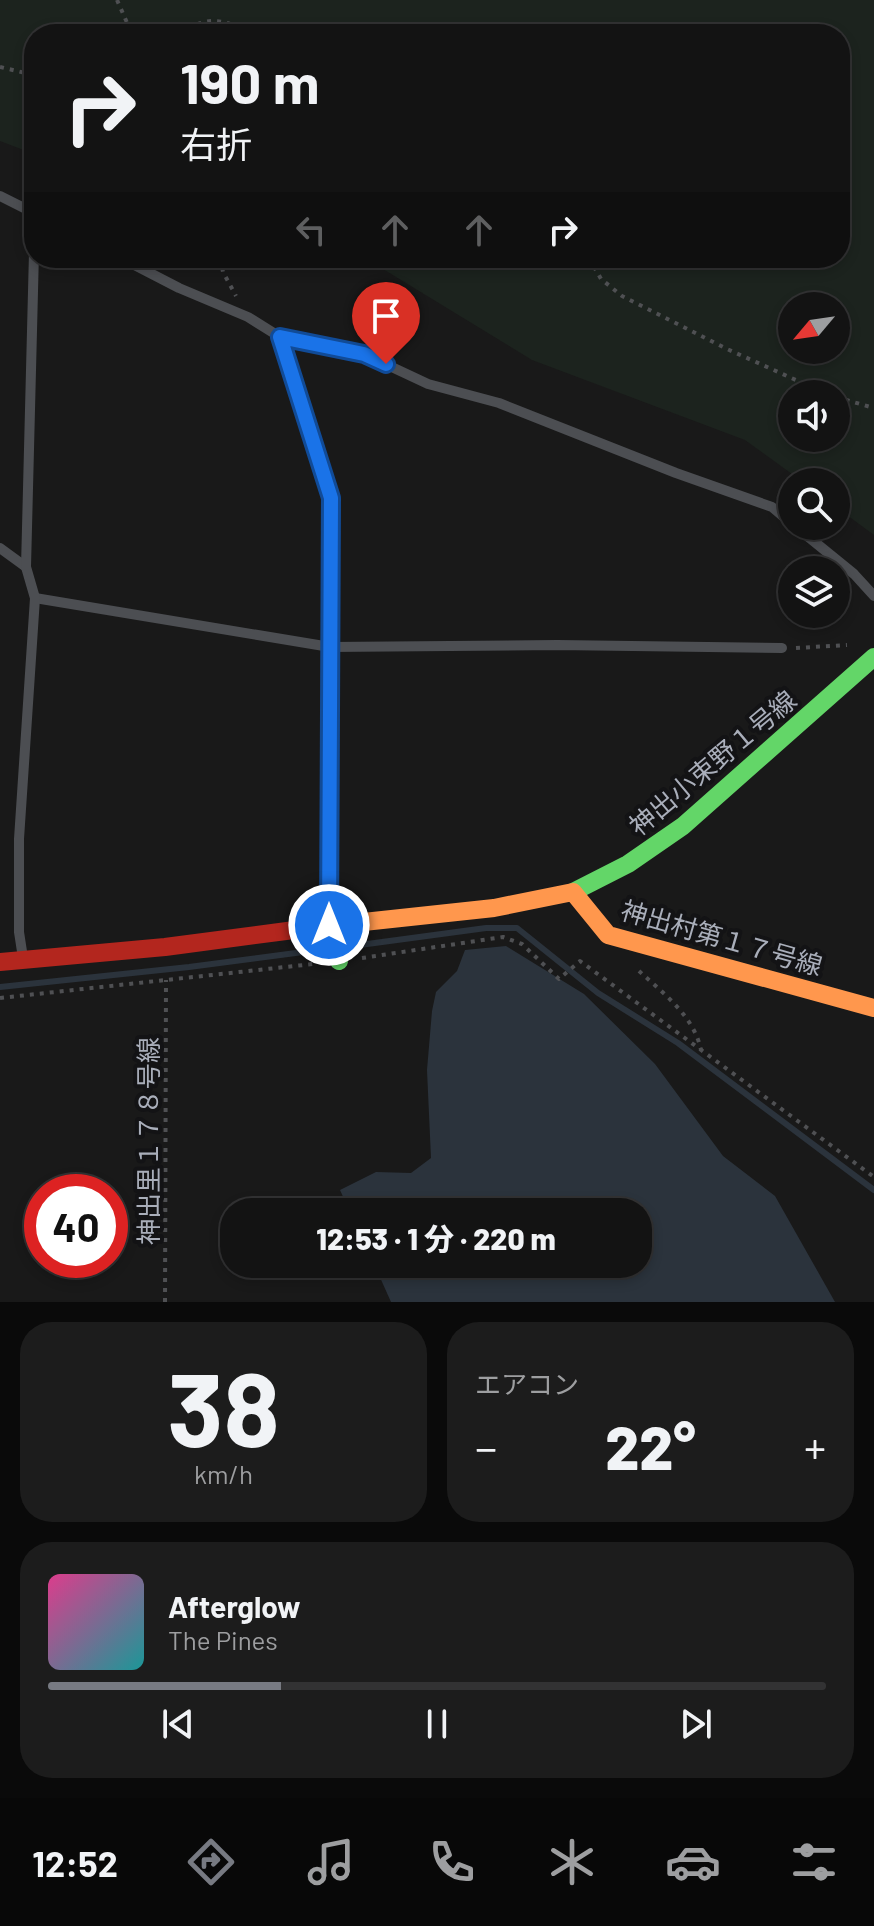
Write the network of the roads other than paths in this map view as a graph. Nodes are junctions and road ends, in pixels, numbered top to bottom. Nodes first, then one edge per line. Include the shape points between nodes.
1 (0, 196) edge
2 (24, 208) edge
3 (34, 268) edge
4 (140, 268) edge
5 (280, 337) junction
6 (778, 512) edge
7 (812, 540) edge
8 (0, 548) edge
9 (26, 567) junction
10 (874, 596) edge
11 (35, 598) junction
12 (330, 647) junction
13 (782, 648) road end
14 (874, 657) edge
15 (573, 892) junction
16 (329, 925) junction
17 (24, 960) junction
18 (339, 961) road end
19 (0, 962) edge
20 (874, 1008) edge

1 - 2 lane
3 - 9 lane
4 - 5 lane
5 - 6 lane via 364,354 428,384 499,403
5 - 12 street via 331,498
7 - 10 lane
8 - 9 lane
9 - 11 lane
11 - 12 lane
11 - 17 lane via 19,839
12 - 13 lane
12 - 16 street
14 - 15 street, 神出小束野１号線 via 683,826 628,864
15 - 16 street via 494,908
15 - 20 street, 神出村第１７号線 via 608,935
16 - 17 street
16 - 18 street
17 - 19 street

